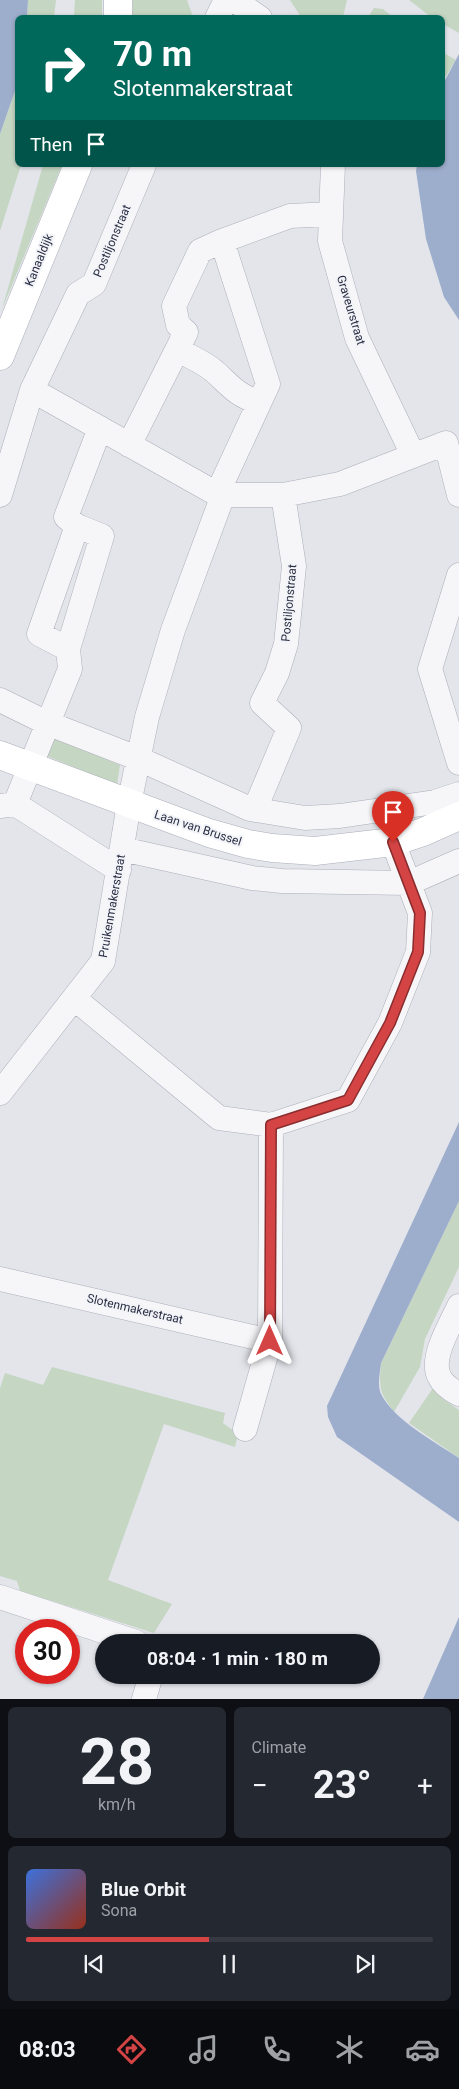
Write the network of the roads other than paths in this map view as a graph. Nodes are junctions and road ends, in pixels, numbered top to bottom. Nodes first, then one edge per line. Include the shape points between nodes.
1 (118, 0) edge
2 (226, 0) edge
3 (234, 0) edge
4 (118, 15) edge
5 (218, 15) edge
6 (256, 15) edge
7 (77, 167) edge
8 (143, 167) edge
9 (333, 167) edge
10 (332, 214) junction
11 (222, 241) junction
12 (177, 350) junction
13 (0, 356) edge
14 (32, 390) junction
15 (258, 403) junction
16 (100, 428) junction
17 (129, 445) junction
18 (413, 455) junction
19 (220, 494) junction
20 (283, 494) junction
21 (0, 495) edge
22 (459, 495) edge
23 (77, 526) junction
24 (459, 575) edge
25 (68, 649) junction
26 (0, 700) edge
27 (47, 723) junction
28 (0, 755) edge
29 (137, 758) junction
30 (459, 763) edge
31 (30, 766) junction
32 (459, 794) edge
33 (129, 804) junction
34 (8, 805) edge
35 (255, 809) junction
36 (459, 816) edge
37 (393, 842) junction
38 (120, 860) junction
39 (459, 861) edge
40 (409, 883) junction
41 (75, 999) junction
42 (0, 1093) edge
43 (271, 1125) junction
44 (0, 1279) edge
45 (459, 1306) edge
46 (270, 1341) junction
47 (459, 1394) edge
48 (246, 1429) dead end
49 (0, 1597) edge
50 (112, 1634) edge
51 (148, 1684) edge
52 (144, 1699) edge

1 - 4 street
2 - 5 street
3 - 6 street
7 - 13 street, Kanaaldijk
8 - 14 street, Postiljonstraat via 94,284 78,294
9 - 10 street, Graveurstraat
10 - 11 street via 290,216
10 - 18 street, Graveurstraat via 330,241 357,338
11 - 12 street via 200,251 174,306 178,325 186,332
11 - 15 street via 268,384
12 - 15 street via 214,371 238,395
12 - 17 street
14 - 16 street
14 - 21 street, Postiljonstraat
15 - 19 street
16 - 17 street
16 - 23 street via 66,517
17 - 19 street
18 - 20 street via 340,484
18 - 22 street via 446,443
19 - 20 street
19 - 29 street via 173,630
20 - 35 street, Postiljonstraat via 294,566 286,644 277,673 262,703 289,728
23 - 25 street via 102,536
23 - 25 street via 39,634
24 - 30 street via 430,669
25 - 27 street via 70,669
26 - 27 street
27 - 29 street
27 - 31 street
28 - 31 street, Laan van Brussel
29 - 33 street
29 - 35 street
31 - 33 street, Laan van Brussel
31 - 34 street
32 - 35 street via 435,802 340,816 305,818
33 - 37 street, Laan van Brussel via 234,841 272,848 315,851
33 - 38 street, Pruikenmakerstraat
34 - 38 street
36 - 37 street, Laan van Brussel
37 - 40 street
38 - 40 street via 282,881
38 - 41 street, Pruikenmakerstraat via 103,961
39 - 40 street
40 - 43 street via 420,913 418,952 390,1023 348,1100
41 - 42 street, Pruikenmakerstraat
41 - 43 street via 219,1118
43 - 46 street
44 - 46 street, Slotenmakerstraat
45 - 47 street via 441,1345 437,1365 444,1383
46 - 48 street
49 - 50 street
51 - 52 street

